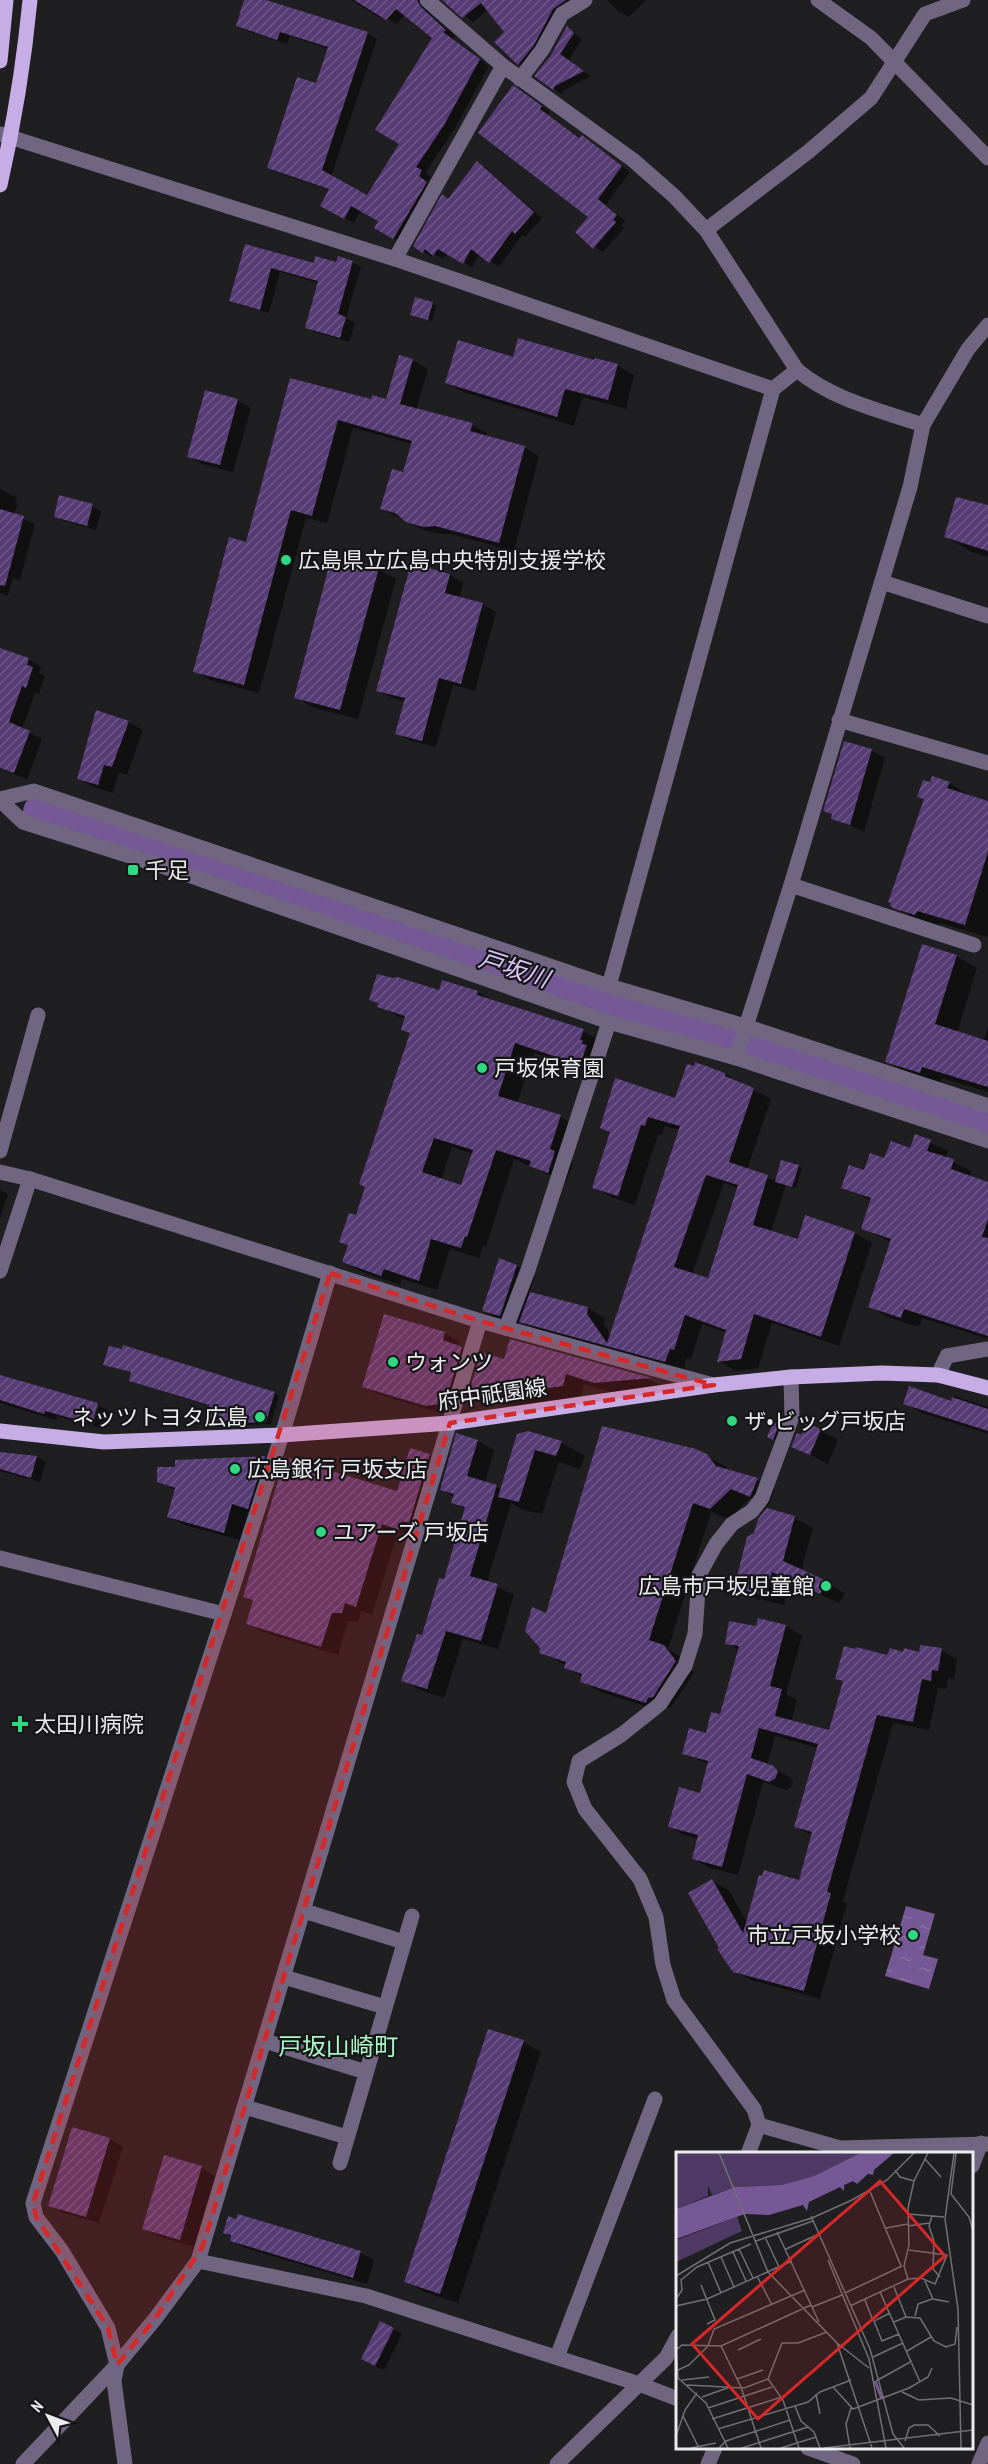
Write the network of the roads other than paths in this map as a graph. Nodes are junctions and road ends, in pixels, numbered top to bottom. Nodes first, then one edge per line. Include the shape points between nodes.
1 (6, 0) edge
2 (30, 0) edge
3 (585, 0) edge
4 (818, 0) edge
5 (963, 0) edge
6 (433, 2) edge
7 (0, 61) edge
8 (894, 61) junction
9 (503, 66) junction
10 (520, 80) junction
11 (6, 136) edge
12 (988, 158) edge
13 (0, 185) edge
14 (706, 230) junction
15 (394, 259) junction
16 (988, 325) edge
17 (797, 370) junction
18 (773, 389) junction
19 (923, 425) junction
20 (882, 582) junction
21 (988, 616) edge
22 (839, 720) junction
23 (988, 763) edge
24 (0, 799) edge
25 (791, 885) junction
26 (974, 945) dead end
27 (609, 986) junction
28 (38, 1016) dead end
29 (609, 1022) junction
30 (746, 1026) junction
31 (736, 1058) junction
32 (988, 1106) edge
33 (988, 1141) edge
34 (0, 1151) edge
35 (0, 1172) edge
36 (30, 1179) junction
37 (0, 1271) edge
38 (330, 1273) junction
39 (480, 1321) junction
40 (506, 1328) junction
41 (988, 1349) edge
42 (938, 1375) junction
43 (791, 1377) junction
44 (714, 1385) junction
45 (988, 1388) edge
46 (450, 1423) junction
47 (0, 1431) edge
48 (282, 1435) junction
49 (0, 1558) edge
50 (224, 1614) junction
51 (304, 1911) junction
52 (412, 1916) dead end
53 (404, 1942) junction
54 (284, 1977) junction
55 (385, 2007) junction
56 (265, 2041) junction
57 (366, 2072) junction
58 (655, 2098) dead end
59 (245, 2107) junction
60 (759, 2125) junction
61 (347, 2137) junction
62 (985, 2143) edge
63 (839, 2151) edge
64 (749, 2152) edge
65 (340, 2163) dead end
66 (973, 2164) edge
67 (198, 2261) junction
68 (676, 2340) edge
69 (557, 2357) junction
70 (117, 2365) junction
71 (639, 2384) junction
72 (676, 2398) edge
73 (988, 2444) edge
74 (715, 2449) edge
75 (812, 2449) edge
76 (847, 2459) edge
77 (564, 2461) edge
78 (23, 2464) edge
79 (125, 2464) edge
80 (708, 2464) edge
81 (979, 2464) edge

1 - 7 main road
2 - 11 main road via 25,54
3 - 10 street via 562,14
4 - 8 street via 872,38
5 - 8 street via 925,14
6 - 9 street
8 - 12 street
8 - 14 street via 871,98
9 - 10 street
9 - 15 street
10 - 14 street via 633,160
11 - 13 main road
11 - 15 street
14 - 17 street
15 - 18 street
16 - 19 street via 968,349
17 - 18 street
17 - 19 street via 847,400
18 - 27 street
19 - 20 street via 910,487
20 - 21 street
20 - 22 street
22 - 23 street
22 - 25 street
24 - 27 street via 34,791
24 - 29 street via 22,822 171,869
25 - 26 street
25 - 30 street
27 - 30 street
28 - 34 street
29 - 31 street
29 - 40 street
30 - 31 street
30 - 32 street
31 - 33 street
35 - 36 street
36 - 37 street
36 - 38 street
38 - 39 street
38 - 48 street
39 - 40 street
39 - 46 street
40 - 44 street
41 - 42 street via 947,1356
42 - 43 main road, 府中祇園線
42 - 45 main road, 府中祇園線
43 - 44 main road, 府中祇園線
43 - 60 street via 792,1417 762,1498 752,1511 732,1524 699,1575 695,1634 685,1666 660,1704 579,1761 574,1782 585,1809 640,1879 656,1917 663,1965 674,2000 754,2109
44 - 46 main road, 府中祇園線
46 - 48 main road, 府中祇園線
46 - 51 street
47 - 48 main road, 府中祇園線 via 104,1442
48 - 50 street
49 - 50 street
50 - 70 street via 33,2203 36,2217 62,2251 108,2328
51 - 53 street
51 - 54 street
52 - 53 street
53 - 55 street
54 - 55 street
54 - 56 street
55 - 57 street
56 - 57 street
56 - 59 street
57 - 61 street
58 - 69 street
59 - 61 street
59 - 67 street
60 - 63 street
60 - 64 street
61 - 65 street
62 - 63 street
62 - 66 street
67 - 69 street via 366,2296
67 - 70 street
68 - 71 street via 666,2358
69 - 71 street
70 - 78 street
70 - 79 street via 114,2381
71 - 72 street
71 - 77 street
73 - 81 street
74 - 80 street
75 - 76 street

